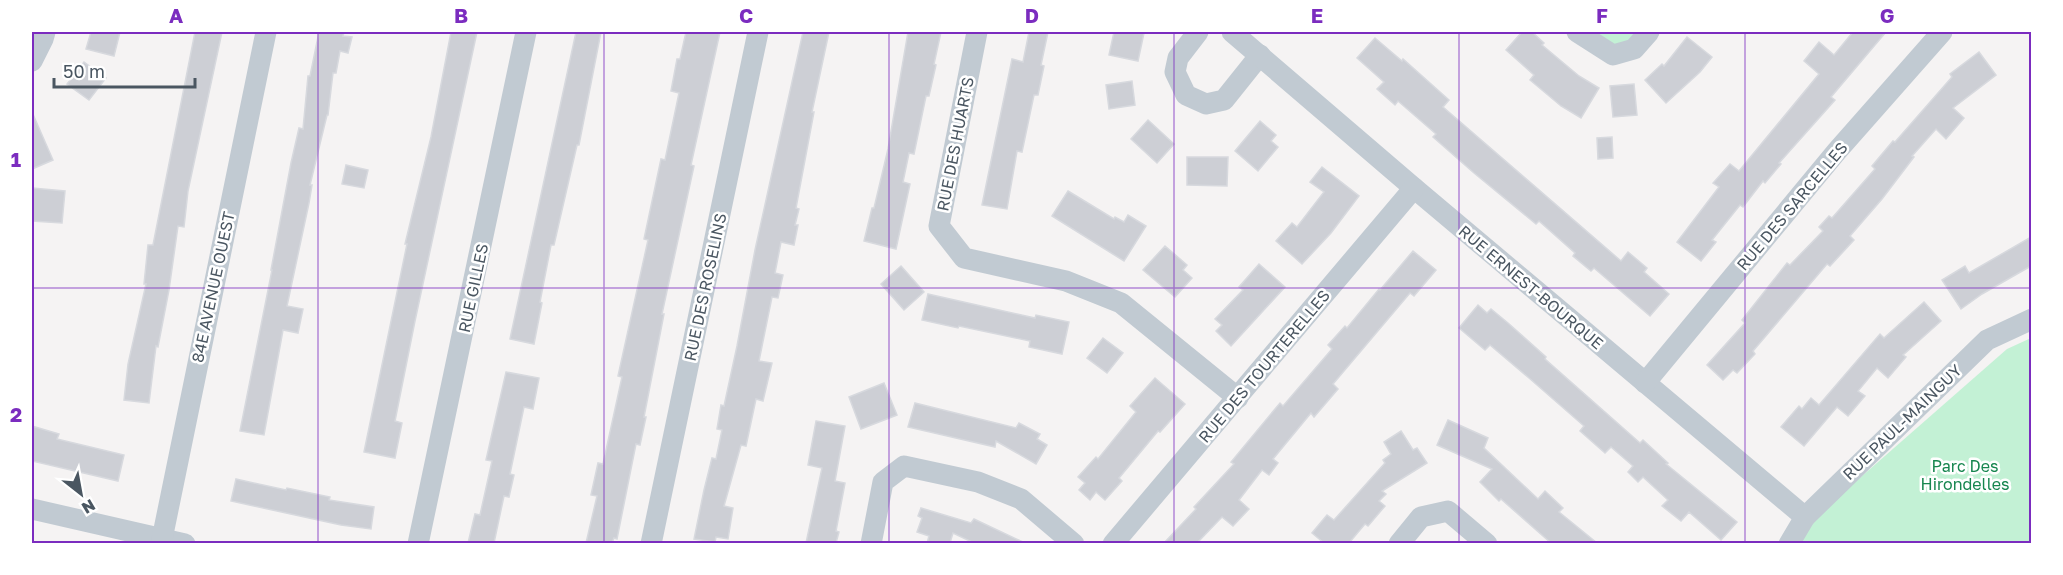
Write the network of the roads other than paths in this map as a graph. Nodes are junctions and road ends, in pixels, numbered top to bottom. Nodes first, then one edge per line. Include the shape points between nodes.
1 (45, 32) edge
2 (266, 32) edge
3 (526, 32) edge
4 (758, 32) edge
5 (977, 32) edge
6 (1197, 32) edge
7 (1232, 32) edge
8 (1577, 32) edge
9 (1648, 32) edge
10 (1942, 32) edge
11 (1260, 56) junction
12 (32, 61) edge
13 (1414, 188) junction
14 (2031, 319) edge
15 (1645, 383) junction
16 (1238, 398) junction
17 (32, 509) edge
18 (1805, 517) junction
19 (161, 541) edge
20 (185, 543) edge
21 (418, 543) edge
22 (651, 543) edge
23 (871, 543) edge
24 (1074, 543) edge
25 (1113, 543) edge
26 (1399, 543) edge
27 (1487, 543) edge
28 (1789, 543) edge

1 - 12 street
2 - 19 street, 84E AVENUE OUEST
3 - 21 street, RUE GILLES
4 - 22 street, RUE DES ROSELINS
5 - 16 street, RUE DES HUARTS via 939,226 964,258 1066,281 1121,303
6 - 11 street via 1178,58 1175,72 1186,95 1206,104 1224,100
7 - 11 street, RUE ERNEST-BOURQUE
8 - 9 street via 1613,55 1634,49
10 - 15 street, RUE DES SARCELLES via 1837,151
11 - 13 street, RUE ERNEST-BOURQUE
13 - 15 street, RUE ERNEST-BOURQUE
13 - 16 street, RUE DES TOURTERELLES
14 - 18 street, RUE PAUL-MAINGUY via 1987,340
15 - 18 street, RUE ERNEST-BOURQUE
16 - 25 street, RUE DES TOURTERELLES
17 - 19 street
18 - 28 street, RUE PAUL-MAINGUY
19 - 20 street
23 - 24 street via 883,483 904,466 978,482 1021,499
26 - 27 street via 1421,517 1448,511

